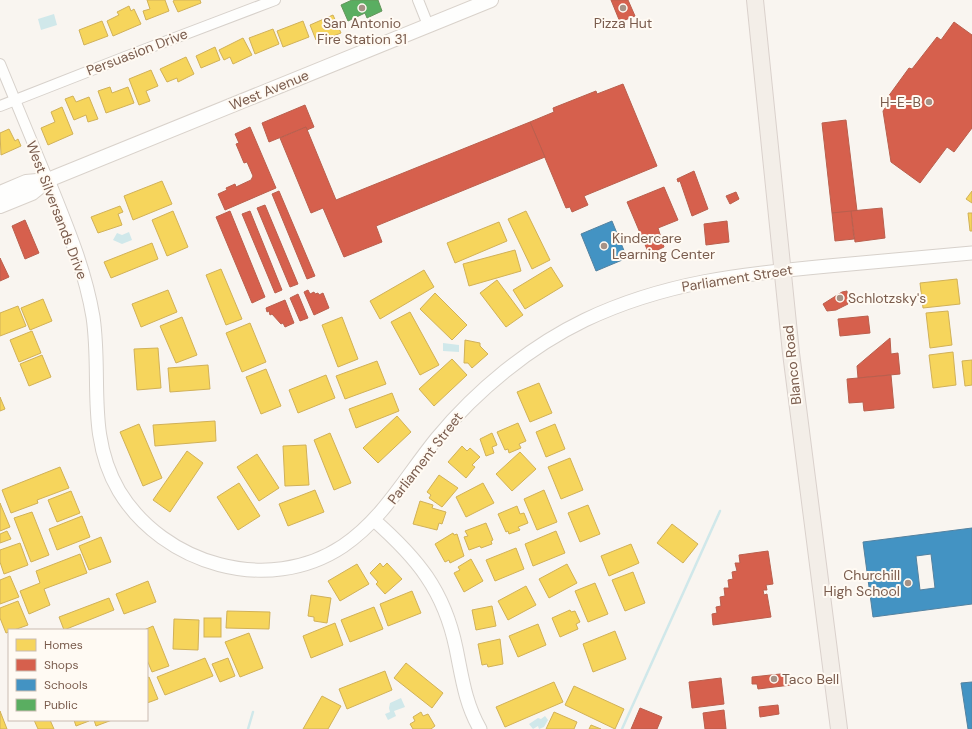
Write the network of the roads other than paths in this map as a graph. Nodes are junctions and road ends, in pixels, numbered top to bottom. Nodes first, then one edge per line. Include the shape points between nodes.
1 (275, 0) edge
2 (418, 0) edge
3 (491, 0) edge
4 (755, 0) edge
5 (428, 25) junction
6 (0, 64) edge
7 (15, 100) junction
8 (0, 106) edge
9 (48, 180) junction
10 (0, 193) edge
11 (0, 206) edge
12 (972, 252) edge
13 (782, 270) junction
14 (374, 520) junction
15 (480, 729) edge
16 (838, 729) edge

1 - 7 street, Persuasion Drive
2 - 5 street
3 - 5 main road, West Avenue
4 - 13 main road, Blanco Road
5 - 9 main road, West Avenue
6 - 7 street, West Silversands Drive
7 - 8 street, Persuasion Drive
7 - 9 street, West Silversands Drive
9 - 10 main road, West Avenue via 26,182
9 - 11 main road, West Avenue via 32,193
9 - 14 street, West Silversands Drive via 80,264 93,317 97,424 104,458 118,489 138,516 166,541 192,556 224,566 258,570 292,566 324,556 351,540
12 - 13 street, Parliament Street
13 - 14 street, Parliament Street via 704,281 650,294 584,321 554,338 500,375 462,410 437,438 395,496
13 - 16 main road, Blanco Road
14 - 15 street via 412,556 435,588 449,621 467,702

